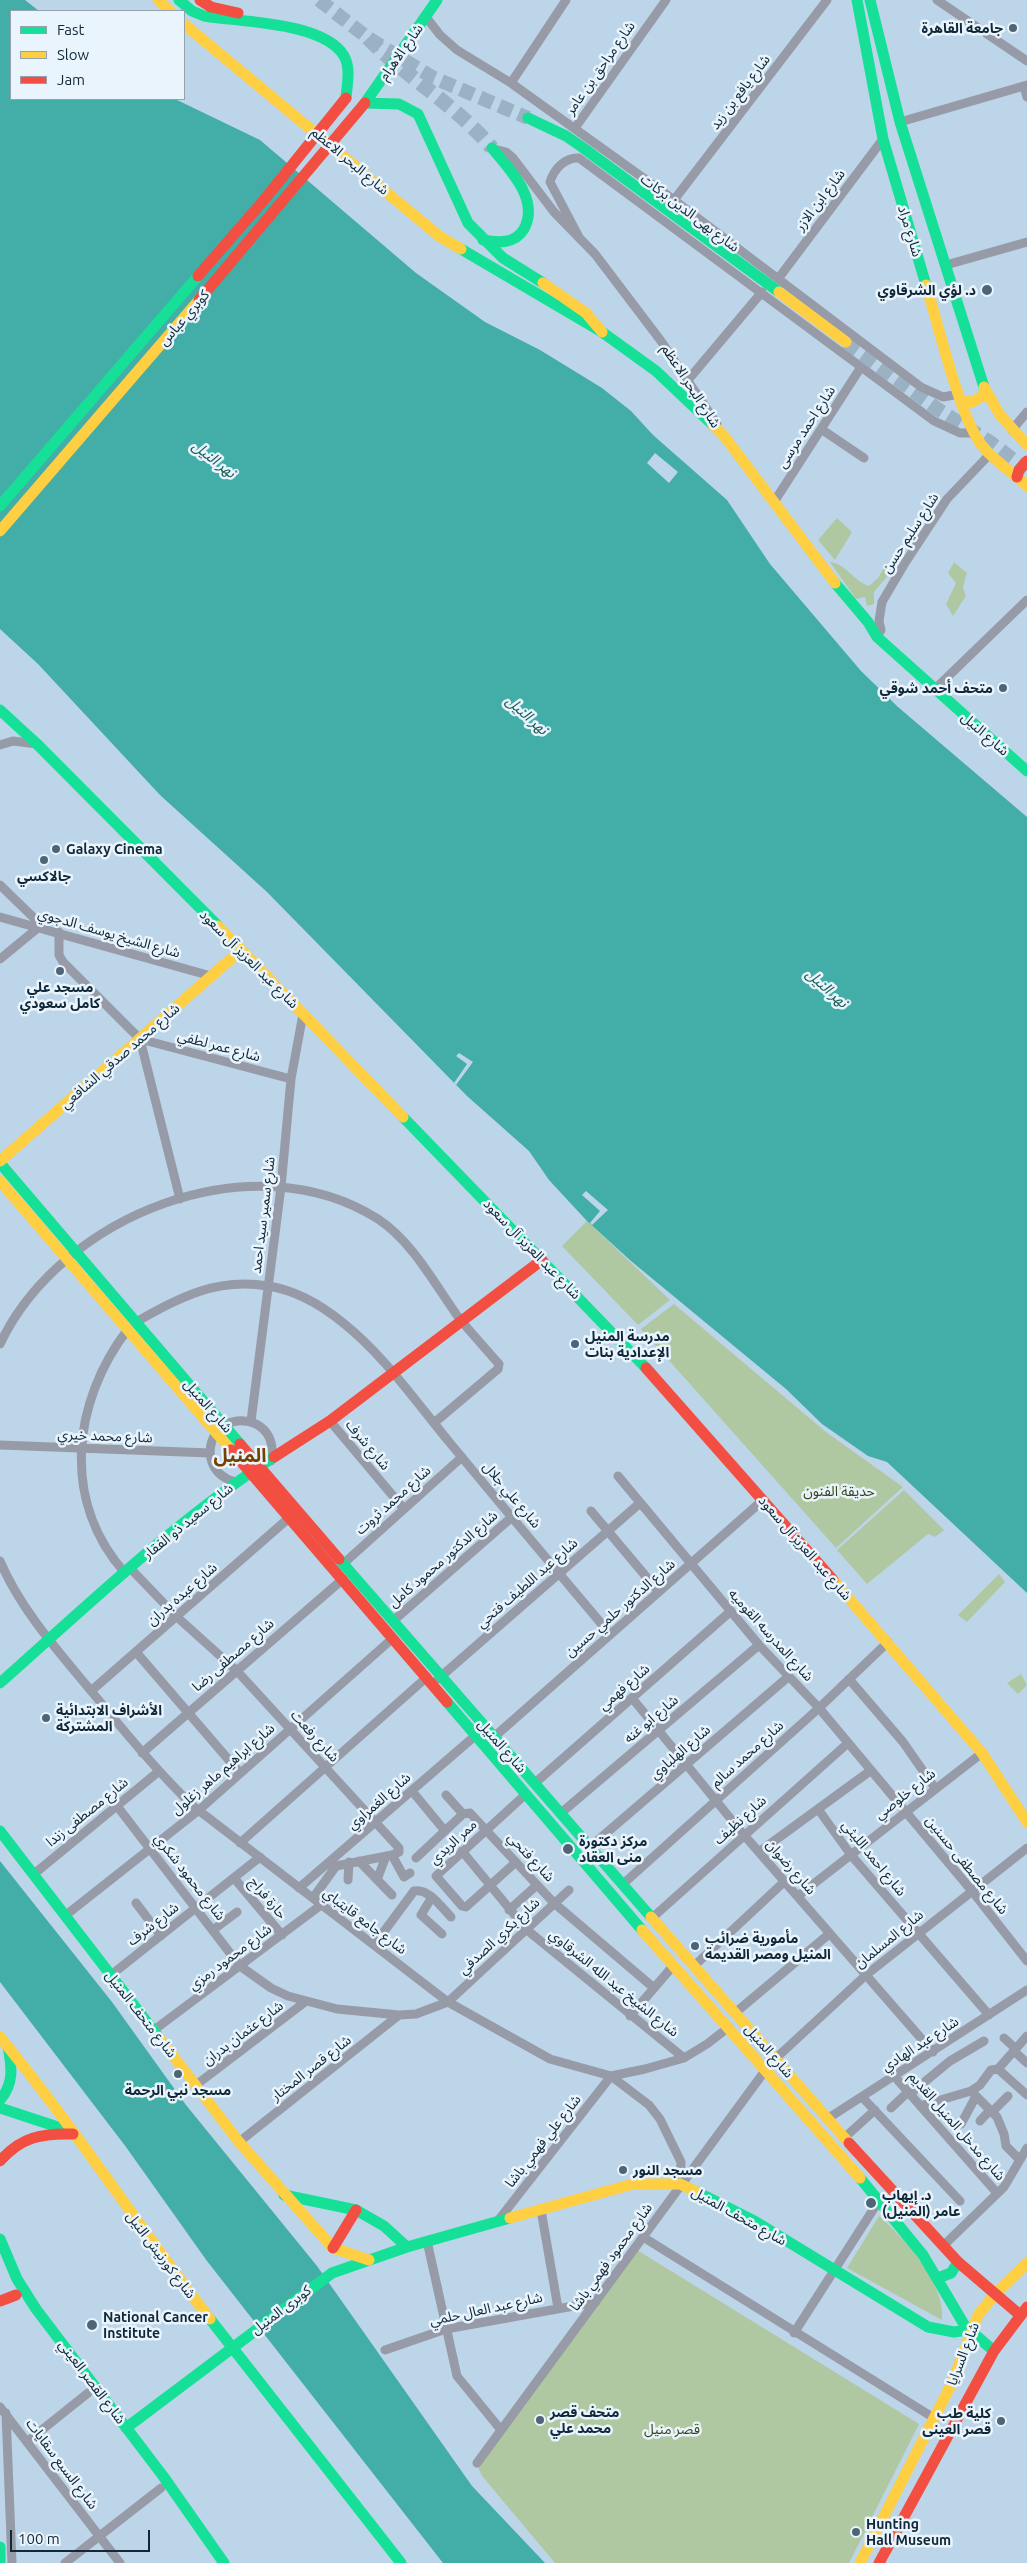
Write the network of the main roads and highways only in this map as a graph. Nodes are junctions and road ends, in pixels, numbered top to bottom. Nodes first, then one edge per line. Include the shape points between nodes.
1 (158, 0) edge
2 (179, 0) edge
3 (200, 0) edge
4 (437, 0) edge
5 (857, 0) edge
6 (870, 0) edge
7 (169, 10) edge
8 (185, 25) edge
9 (286, 28) junction
10 (365, 103) junction
11 (528, 118) tunnel mouth
12 (492, 148) tunnel mouth
13 (483, 240) junction
14 (602, 332) junction
15 (846, 342) tunnel mouth
16 (986, 394) junction
17 (960, 397) junction
18 (1027, 446) edge
19 (1027, 461) edge
20 (1017, 477) junction
21 (1027, 486) edge
22 (0, 506) edge
23 (0, 531) edge
24 (877, 638) joint
25 (0, 710) edge
26 (1027, 771) edge
27 (240, 950) junction
28 (0, 1162) edge
29 (0, 1181) edge
30 (73, 1257) junction
31 (542, 1260) junction
32 (261, 1467) junction
33 (433, 1679) junction
34 (0, 1683) edge
35 (1027, 1822) edge
36 (0, 1831) edge
37 (0, 2037) edge
38 (8, 2046) junction
39 (0, 2100) edge
40 (0, 2108) edge
41 (72, 2133) junction
42 (0, 2161) edge
43 (284, 2195) junction
44 (356, 2210) junction
45 (0, 2240) edge
46 (407, 2247) junction
47 (333, 2248) junction
48 (370, 2260) junction
49 (958, 2262) junction
50 (1027, 2262) edge
51 (0, 2266) edge
52 (332, 2273) joint
53 (938, 2278) junction
54 (996, 2292) junction
55 (16, 2295) junction
56 (0, 2301) edge
57 (1024, 2311) edge
58 (968, 2332) junction
59 (231, 2348) junction
60 (994, 2350) junction
61 (126, 2428) junction
62 (194, 2520) junction
63 (0, 2547) edge
64 (0, 2563) edge
65 (224, 2563) edge
66 (402, 2563) edge
67 (860, 2563) edge
68 (879, 2563) edge

1 - 7 main road
2 - 9 main road via 204,16
3 - 9 main road via 211,7
4 - 10 main road, شارع الاهرام
5 - 17 main road, شارع مراد via 883,139
6 - 16 main road, شارع مراد via 900,122
8 - 14 main road, شارع البحر الاعظم via 439,236
9 - 22 main road, كوبري عباس, bridge via 327,40 340,49 347,68 346,98 264,200
10 - 13 main road via 399,104 418,114 468,223
10 - 23 main road, كوبري عباس, bridge
11 - 15 main road, شارع بهى الدين بركات via 566,136 743,259
12 - 13 main road via 519,185 527,200 529,215 526,227 510,242
13 - 14 main road via 514,266 591,316
14 - 24 main road, شارع البحر الاعظم via 656,371 724,436
16 - 17 main road via 972,402
16 - 18 main road, شارع مراد via 1000,416
17 - 20 main road, شارع مراد via 974,433 990,454
19 - 20 main road
20 - 21 main road, شارع مراد
24 - 26 main road, شارع النيل
25 - 27 main road, شارع عبد العزيز آل سعود
27 - 28 main road, شارع محمد صدقي الشافعي
27 - 31 main road, شارع عبد العزيز آل سعود
28 - 30 main road, شارع المنيل
29 - 30 main road, شارع المنيل
30 - 32 main road, شارع المنيل via 220,1428
31 - 32 main road, شارع سعيد ذو الفقار via 330,1421
31 - 35 main road, شارع عبد العزيز آل سعود via 636,1356 888,1642 982,1752
32 - 33 main road, شارع المنيل via 393,1621
32 - 33 main road, شارع المنيل via 290,1518 393,1638
32 - 34 main road, شارع سعيد ذو الفقار via 236,1482 127,1571
33 - 49 main road, شارع المنيل via 494,1737 827,2119
33 - 53 main road, شارع المنيل via 476,1735 673,1966 767,2068 908,2234
36 - 43 main road, شارع متحف المنيل
37 - 38 main road, شارع كورنيش النيل
38 - 39 main road via 11,2081 7,2093
38 - 41 main road, شارع كورنيش النيل via 46,2093
40 - 41 main road
41 - 42 main road via 44,2133 30,2137 17,2144
41 - 59 main road, شارع كورنيش النيل
43 - 44 main road
43 - 47 main road, شارع متحف المنيل
44 - 46 main road via 384,2226
44 - 47 main road
45 - 61 main road, شارع القصر العيني via 26,2295
46 - 48 main road, شارع متحف المنيل
46 - 58 main road, شارع متحف المنيل via 633,2184 680,2184 756,2222 928,2326 941,2331
47 - 48 main road, شارع متحف المنيل
48 - 52 main road, شارع متحف المنيل
49 - 53 main road via 951,2274
49 - 54 main road, شارع المنيل
50 - 54 main road, شارع السرايا
51 - 55 main road, شارع القصر العيني
52 - 59 main road, كوبرى المنيل
53 - 58 main road, شارع المنيل
54 - 57 main road, شارع المنيل
54 - 58 main road, شارع السرايا
55 - 56 main road
55 - 62 main road, شارع القصر العيني via 161,2488
57 - 60 main road, شارع السرايا
58 - 60 main road, شارع المنيل
58 - 67 main road, شارع السرايا via 960,2366
59 - 61 main road
59 - 66 main road, شارع كورنيش النيل
60 - 68 main road, شارع السرايا
61 - 62 main road, شارع القصر العيني
62 - 65 main road, شارع القصر العيني
63 - 64 main road

